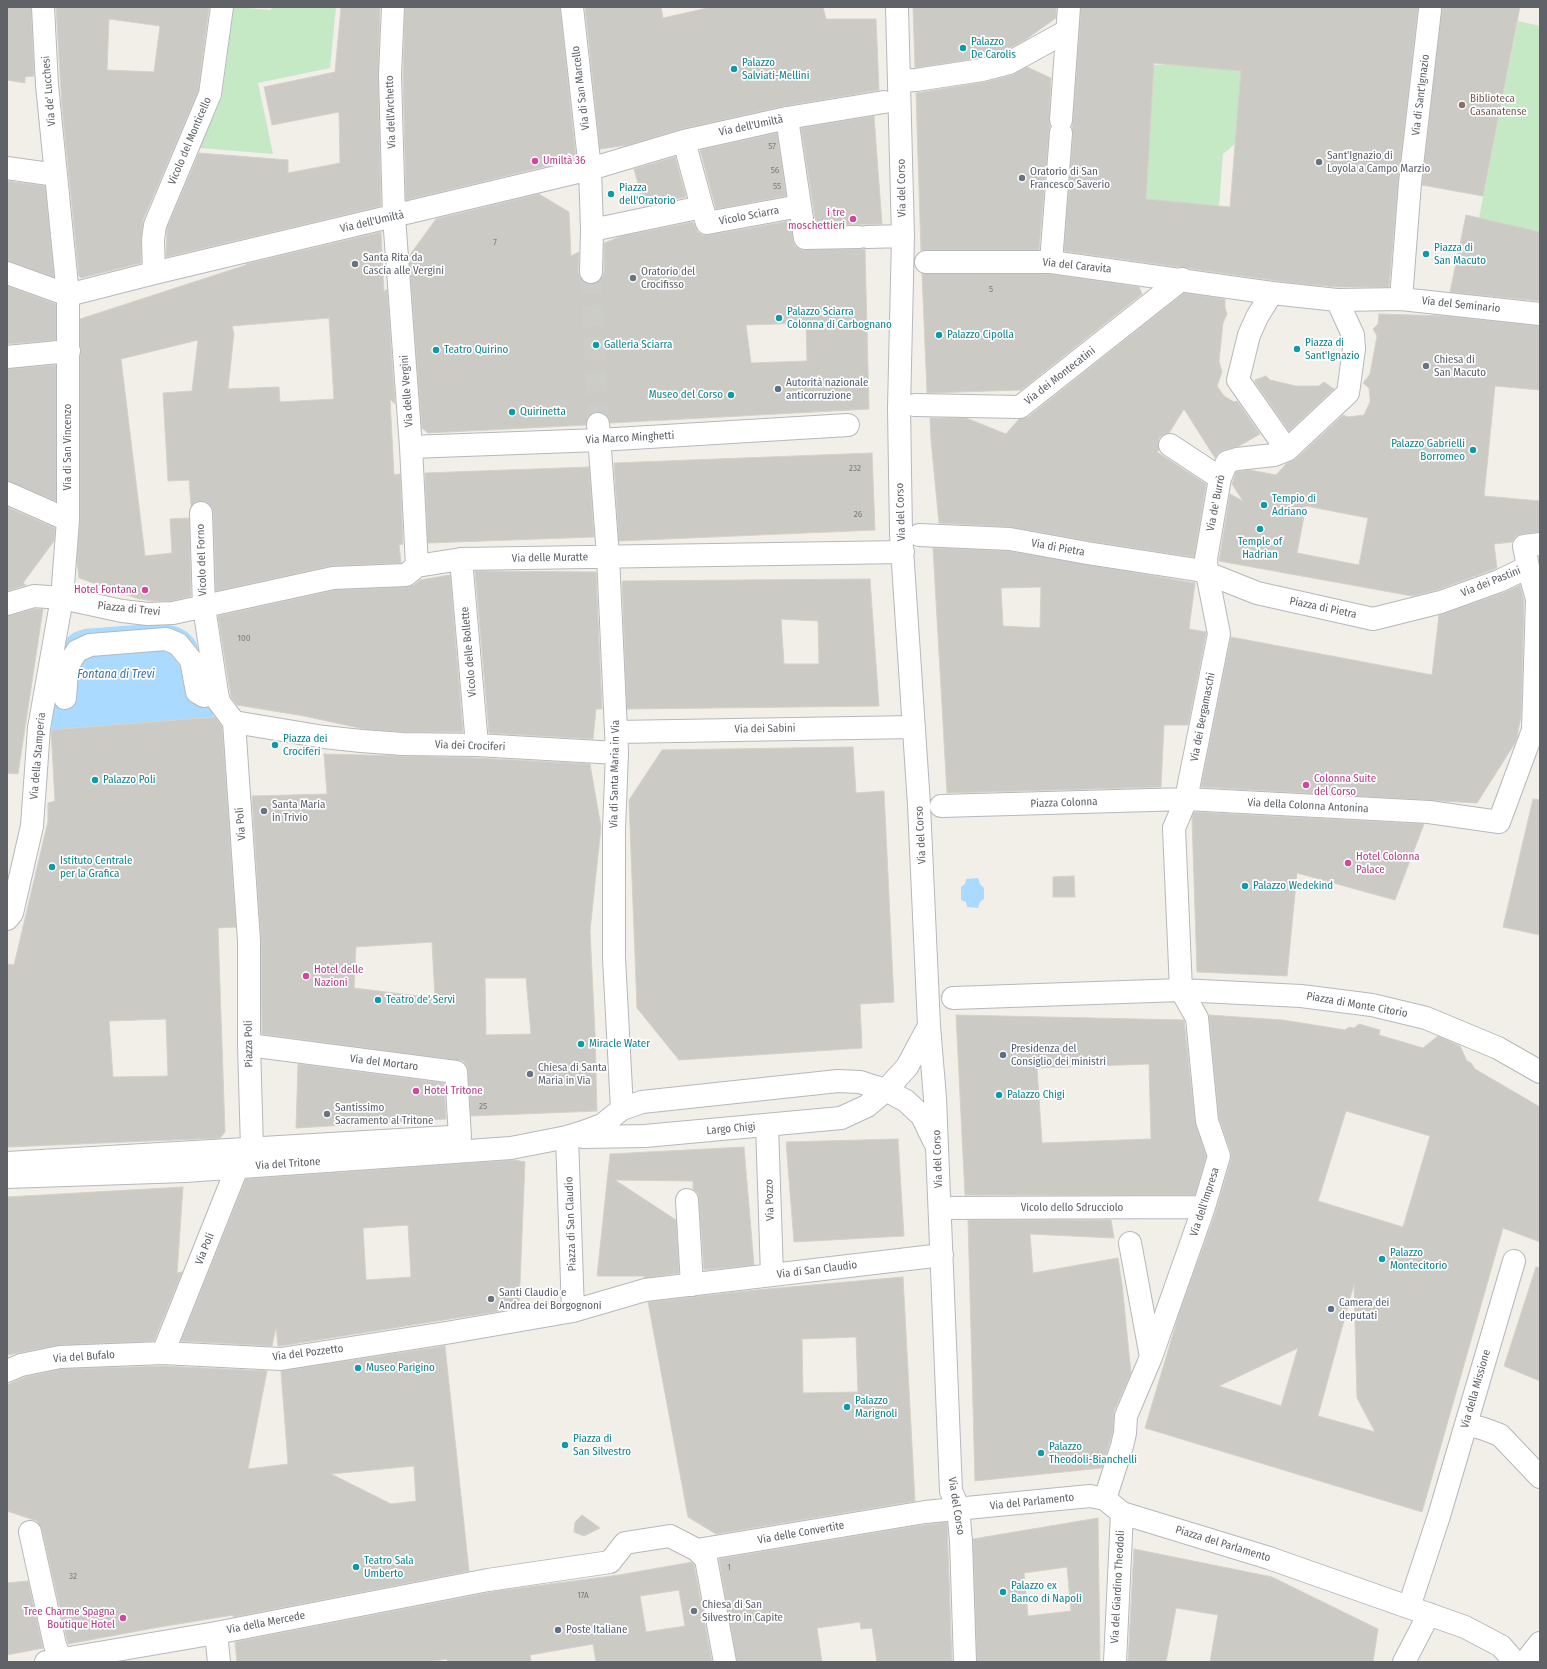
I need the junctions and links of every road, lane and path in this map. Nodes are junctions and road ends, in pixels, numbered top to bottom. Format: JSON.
{"nodes":[{"id":1,"x":43,"y":7,"type":"edge"},
{"id":2,"x":222,"y":7,"type":"edge"},
{"id":3,"x":393,"y":7,"type":"edge"},
{"id":4,"x":572,"y":7,"type":"edge"},
{"id":5,"x":897,"y":7,"type":"edge"},
{"id":6,"x":1069,"y":7,"type":"edge"},
{"id":7,"x":1430,"y":10,"type":"dead end"},
{"id":8,"x":1067,"y":31,"type":"junction"},
{"id":9,"x":908,"y":81,"type":"junction"},
{"id":10,"x":884,"y":102,"type":"dead end"},
{"id":11,"x":787,"y":118,"type":"junction"},
{"id":12,"x":684,"y":141,"type":"junction"},
{"id":13,"x":7,"y":168,"type":"edge"},
{"id":14,"x":590,"y":169,"type":"junction"},
{"id":15,"x":56,"y":175,"type":"junction"},
{"id":16,"x":800,"y":206,"type":"junction"},
{"id":17,"x":702,"y":207,"type":"junction"},
{"id":18,"x":394,"y":216,"type":"junction"},
{"id":19,"x":592,"y":230,"type":"junction"},
{"id":20,"x":903,"y":236,"type":"junction"},
{"id":21,"x":926,"y":262,"type":"dead end"},
{"id":22,"x":1051,"y":262,"type":"junction"},
{"id":23,"x":591,"y":272,"type":"tunnel mouth"},
{"id":24,"x":7,"y":273,"type":"edge"},
{"id":25,"x":154,"y":273,"type":"junction"},
{"id":26,"x":1182,"y":279,"type":"junction"},
{"id":27,"x":1272,"y":293,"type":"junction"},
{"id":28,"x":68,"y":295,"type":"junction"},
{"id":29,"x":1338,"y":300,"type":"junction"},
{"id":30,"x":1391,"y":300,"type":"junction"},
{"id":31,"x":1540,"y":314,"type":"edge"},
{"id":32,"x":69,"y":351,"type":"junction"},
{"id":33,"x":7,"y":358,"type":"edge"},
{"id":34,"x":915,"y":405,"type":"dead end"},
{"id":35,"x":848,"y":425,"type":"dead end"},
{"id":36,"x":599,"y":432,"type":"junction"},
{"id":37,"x":1170,"y":445,"type":"dead end"},
{"id":38,"x":411,"y":447,"type":"junction"},
{"id":39,"x":1287,"y":450,"type":"junction"},
{"id":40,"x":1220,"y":478,"type":"junction"},
{"id":41,"x":7,"y":493,"type":"edge"},
{"id":42,"x":200,"y":513,"type":"dead end"},
{"id":43,"x":68,"y":520,"type":"junction"},
{"id":44,"x":919,"y":535,"type":"dead end"},
{"id":45,"x":1540,"y":544,"type":"edge"},
{"id":46,"x":903,"y":552,"type":"junction"},
{"id":47,"x":608,"y":556,"type":"junction"},
{"id":48,"x":416,"y":558,"type":"junction"},
{"id":49,"x":461,"y":559,"type":"junction"},
{"id":50,"x":1203,"y":567,"type":"junction"},
{"id":51,"x":1528,"y":567,"type":"junction"},
{"id":52,"x":62,"y":598,"type":"junction"},
{"id":53,"x":1441,"y":602,"type":"joint"},
{"id":54,"x":7,"y":604,"type":"edge"},
{"id":55,"x":204,"y":606,"type":"junction"},
{"id":56,"x":197,"y":654,"type":"dead end"},
{"id":57,"x":64,"y":664,"type":"dead end"},
{"id":58,"x":65,"y":698,"type":"dead end"},
{"id":59,"x":225,"y":709,"type":"junction"},
{"id":60,"x":914,"y":727,"type":"junction"},
{"id":61,"x":1536,"y":730,"type":"edge"},
{"id":62,"x":616,"y":732,"type":"junction"},
{"id":63,"x":477,"y":745,"type":"junction"},
{"id":64,"x":617,"y":753,"type":"junction"},
{"id":65,"x":1185,"y":803,"type":"junction"},
{"id":66,"x":941,"y":806,"type":"dead end"},
{"id":67,"x":10,"y":916,"type":"edge"},
{"id":68,"x":249,"y":941,"type":"joint"},
{"id":69,"x":1181,"y":990,"type":"junction"},
{"id":70,"x":953,"y":998,"type":"dead end"},
{"id":71,"x":929,"y":1026,"type":"junction"},
{"id":72,"x":249,"y":1045,"type":"junction"},
{"id":73,"x":1540,"y":1072,"type":"edge"},
{"id":74,"x":886,"y":1090,"type":"junction"},
{"id":75,"x":622,"y":1109,"type":"junction"},
{"id":76,"x":766,"y":1125,"type":"junction"},
{"id":77,"x":460,"y":1137,"type":"junction"},
{"id":78,"x":567,"y":1137,"type":"junction"},
{"id":79,"x":252,"y":1148,"type":"junction"},
{"id":80,"x":937,"y":1149,"type":"junction"},
{"id":81,"x":7,"y":1163,"type":"edge"},
{"id":82,"x":237,"y":1168,"type":"junction"},
{"id":83,"x":7,"y":1177,"type":"edge"},
{"id":84,"x":688,"y":1200,"type":"dead end"},
{"id":85,"x":1204,"y":1207,"type":"junction"},
{"id":86,"x":940,"y":1208,"type":"junction"},
{"id":87,"x":1130,"y":1243,"type":"dead end"},
{"id":88,"x":942,"y":1256,"type":"junction"},
{"id":89,"x":1514,"y":1261,"type":"dead end"},
{"id":90,"x":772,"y":1275,"type":"junction"},
{"id":91,"x":692,"y":1285,"type":"junction"},
{"id":92,"x":573,"y":1311,"type":"junction"},
{"id":93,"x":163,"y":1353,"type":"junction"},
{"id":94,"x":1151,"y":1357,"type":"junction"},
{"id":95,"x":7,"y":1371,"type":"edge"},
{"id":96,"x":1466,"y":1424,"type":"junction"},
{"id":97,"x":1540,"y":1477,"type":"edge"},
{"id":98,"x":1105,"y":1499,"type":"junction"},
{"id":99,"x":958,"y":1508,"type":"junction"},
{"id":100,"x":1122,"y":1513,"type":"junction"},
{"id":101,"x":30,"y":1532,"type":"dead end"},
{"id":102,"x":697,"y":1550,"type":"junction"},
{"id":103,"x":1409,"y":1607,"type":"junction"},
{"id":104,"x":1429,"y":1614,"type":"junction"},
{"id":105,"x":216,"y":1633,"type":"junction"},
{"id":106,"x":1540,"y":1643,"type":"edge"},
{"id":107,"x":56,"y":1661,"type":"edge"},
{"id":108,"x":219,"y":1662,"type":"edge"},
{"id":109,"x":725,"y":1662,"type":"edge"},
{"id":110,"x":965,"y":1662,"type":"edge"},
{"id":111,"x":1115,"y":1662,"type":"edge"},
{"id":112,"x":1404,"y":1662,"type":"edge"},
{"id":113,"x":1515,"y":1662,"type":"edge"},
{"id":114,"x":1525,"y":1662,"type":"edge"}],
"edges":[{"from":1,"to":15,"type":"street","name":"Via de' Lucchesi"},
{"from":2,"to":25,"type":"street","name":"Vicolo del Monticello"},
{"from":3,"to":18,"type":"street","name":"Via dell'Archetto"},
{"from":4,"to":14,"type":"street","name":"Via di San Marcello"},
{"from":5,"to":9,"type":"street","name":"Via del Corso"},
{"from":6,"to":8,"type":"street"},
{"from":7,"to":30,"type":"street","name":"Via di Sant'Ignazio"},
{"from":8,"to":9,"type":"street"},
{"from":8,"to":22,"type":"street"},
{"from":9,"to":20,"type":"street","name":"Via del Corso"},
{"from":10,"to":11,"type":"street","name":"Via dell'Umiltà"},
{"from":11,"to":12,"type":"street","name":"Via dell'Umiltà"},
{"from":11,"to":16,"type":"street"},
{"from":12,"to":14,"type":"street","name":"Via dell'Umiltà"},
{"from":12,"to":17,"type":"street"},
{"from":13,"to":15,"type":"street"},
{"from":14,"to":18,"type":"street","name":"Via dell'Umiltà"},
{"from":14,"to":19,"type":"street"},
{"from":15,"to":28,"type":"street","name":"Via de' Lucchesi"},
{"from":16,"to":17,"type":"street","name":"Vicolo Sciarra"},
{"from":16,"to":20,"type":"street"},
{"from":17,"to":19,"type":"street"},
{"from":18,"to":25,"type":"street","name":"Via dell'Umiltà"},
{"from":18,"to":38,"type":"street","name":"Via delle Vergini"},
{"from":19,"to":23,"type":"street"},
{"from":20,"to":46,"type":"street","name":"Via del Corso"},
{"from":21,"to":22,"type":"street","name":"Via del Caravita"},
{"from":22,"to":26,"type":"street","name":"Via del Caravita"},
{"from":24,"to":28,"type":"street"},
{"from":25,"to":28,"type":"street","name":"Via dell'Umiltà"},
{"from":26,"to":27,"type":"street","name":"Via del Caravita"},
{"from":26,"to":34,"type":"street","name":"Via dei Montecatini"},
{"from":27,"to":29,"type":"street"},
{"from":27,"to":39,"type":"street"},
{"from":28,"to":32,"type":"street","name":"Via di San Vincenzo"},
{"from":29,"to":30,"type":"street","name":"Via del Seminario"},
{"from":29,"to":39,"type":"street","name":"Via de' Burrò"},
{"from":30,"to":31,"type":"street","name":"Via del Seminario"},
{"from":32,"to":33,"type":"street"},
{"from":32,"to":43,"type":"street","name":"Via di San Vincenzo"},
{"from":35,"to":36,"type":"street","name":"Via Marco Minghetti"},
{"from":36,"to":38,"type":"street","name":"Via Marco Minghetti"},
{"from":36,"to":47,"type":"street","name":"Via di Santa Maria in Via"},
{"from":37,"to":40,"type":"street"},
{"from":38,"to":48,"type":"street","name":"Via delle Vergini"},
{"from":39,"to":40,"type":"street","name":"Via de' Burrò"},
{"from":40,"to":50,"type":"street","name":"Via de' Burrò"},
{"from":41,"to":43,"type":"street"},
{"from":42,"to":55,"type":"street","name":"Vicolo del Forno"},
{"from":43,"to":52,"type":"street","name":"Via di San Vincenzo"},
{"from":44,"to":50,"type":"street","name":"Via di Pietra"},
{"from":45,"to":51,"type":"street","name":"Via dei Pastini"},
{"from":46,"to":47,"type":"street","name":"Via delle Muratte"},
{"from":46,"to":60,"type":"street","name":"Via del Corso"},
{"from":47,"to":49,"type":"street","name":"Via delle Muratte"},
{"from":47,"to":62,"type":"street","name":"Via di Santa Maria in Via"},
{"from":48,"to":49,"type":"street","name":"Via delle Muratte"},
{"from":48,"to":55,"type":"street","name":"Via delle Muratte"},
{"from":49,"to":63,"type":"street","name":"Vicolo delle Bollette"},
{"from":50,"to":53,"type":"street","name":"Piazza di Pietra"},
{"from":50,"to":65,"type":"street","name":"Via dei Bergamaschi"},
{"from":51,"to":53,"type":"street","name":"Via dei Pastini"},
{"from":51,"to":61,"type":"street"},
{"from":52,"to":54,"type":"street","name":"Piazza di Trevi"},
{"from":52,"to":55,"type":"street","name":"Piazza di Trevi"},
{"from":52,"to":67,"type":"street","name":"Via della Stamperia"},
{"from":55,"to":59,"type":"street"},
{"from":56,"to":57,"type":"street","name":"Piazza di Trevi"},
{"from":58,"to":59,"type":"street"},
{"from":59,"to":63,"type":"street","name":"Via dei Crociferi"},
{"from":59,"to":68,"type":"street","name":"Via Poli"},
{"from":60,"to":62,"type":"street","name":"Via dei Sabini"},
{"from":60,"to":71,"type":"street","name":"Via del Corso"},
{"from":61,"to":65,"type":"street","name":"Via della Colonna Antonina"},
{"from":62,"to":64,"type":"street","name":"Via di Santa Maria in Via"},
{"from":63,"to":64,"type":"street","name":"Via dei Crociferi"},
{"from":64,"to":75,"type":"street","name":"Via di Santa Maria in Via"},
{"from":65,"to":66,"type":"street","name":"Piazza Colonna"},
{"from":65,"to":69,"type":"street"},
{"from":68,"to":72,"type":"street","name":"Piazza Poli"},
{"from":69,"to":70,"type":"street"},
{"from":69,"to":73,"type":"street","name":"Piazza di Monte Citorio"},
{"from":69,"to":85,"type":"street","name":"Via dell'Impresa"},
{"from":71,"to":74,"type":"street","name":"Largo Chigi"},
{"from":71,"to":80,"type":"street","name":"Via del Corso"},
{"from":72,"to":77,"type":"street","name":"Via del Mortaro"},
{"from":72,"to":79,"type":"street","name":"Piazza Poli"},
{"from":74,"to":75,"type":"street"},
{"from":74,"to":76,"type":"street","name":"Largo Chigi"},
{"from":74,"to":80,"type":"street"},
{"from":75,"to":78,"type":"street","name":"Via del Tritone"},
{"from":76,"to":78,"type":"street","name":"Largo Chigi"},
{"from":76,"to":90,"type":"street","name":"Via Pozzo"},
{"from":77,"to":78,"type":"street","name":"Via del Tritone"},
{"from":77,"to":79,"type":"street","name":"Via del Tritone"},
{"from":78,"to":82,"type":"street","name":"Via del Tritone"},
{"from":78,"to":92,"type":"street","name":"Piazza di San Claudio"},
{"from":79,"to":81,"type":"street","name":"Via del Tritone"},
{"from":79,"to":82,"type":"street","name":"Via Poli"},
{"from":80,"to":86,"type":"street","name":"Via del Corso"},
{"from":82,"to":83,"type":"street","name":"Via del Tritone"},
{"from":82,"to":93,"type":"street","name":"Via Poli"},
{"from":84,"to":91,"type":"street"},
{"from":85,"to":86,"type":"street","name":"Vicolo dello Sdrucciolo"},
{"from":85,"to":94,"type":"street","name":"Via dell'Impresa"},
{"from":86,"to":88,"type":"street","name":"Via del Corso"},
{"from":87,"to":94,"type":"street"},
{"from":88,"to":90,"type":"street","name":"Via di San Claudio"},
{"from":88,"to":99,"type":"street","name":"Via del Corso"},
{"from":89,"to":96,"type":"street","name":"Via della Missione"},
{"from":90,"to":91,"type":"street","name":"Via di San Claudio"},
{"from":91,"to":92,"type":"street","name":"Via di San Claudio"},
{"from":92,"to":93,"type":"street","name":"Via del Pozzetto"},
{"from":93,"to":95,"type":"street","name":"Via del Bufalo"},
{"from":94,"to":98,"type":"street","name":"Via dell'Impresa"},
{"from":96,"to":97,"type":"street"},
{"from":96,"to":103,"type":"street","name":"Via della Missione"},
{"from":98,"to":99,"type":"street","name":"Via del Parlamento"},
{"from":98,"to":100,"type":"street","name":"Piazza del Parlamento"},
{"from":99,"to":102,"type":"street","name":"Via delle Convertite"},
{"from":99,"to":110,"type":"street","name":"Via del Corso"},
{"from":100,"to":103,"type":"street","name":"Piazza del Parlamento"},
{"from":100,"to":111,"type":"street","name":"Via del Giardino Theodoli"},
{"from":101,"to":107,"type":"street","name":"Via della Mercede"},
{"from":102,"to":105,"type":"street","name":"Via della Mercede"},
{"from":102,"to":109,"type":"street"},
{"from":103,"to":104,"type":"street","name":"Piazza del Parlamento"},
{"from":104,"to":112,"type":"street"},
{"from":104,"to":113,"type":"street","name":"Piazza del Parlamento"},
{"from":105,"to":107,"type":"street","name":"Via della Mercede"},
{"from":105,"to":108,"type":"street"},
{"from":106,"to":114,"type":"street"}]}
